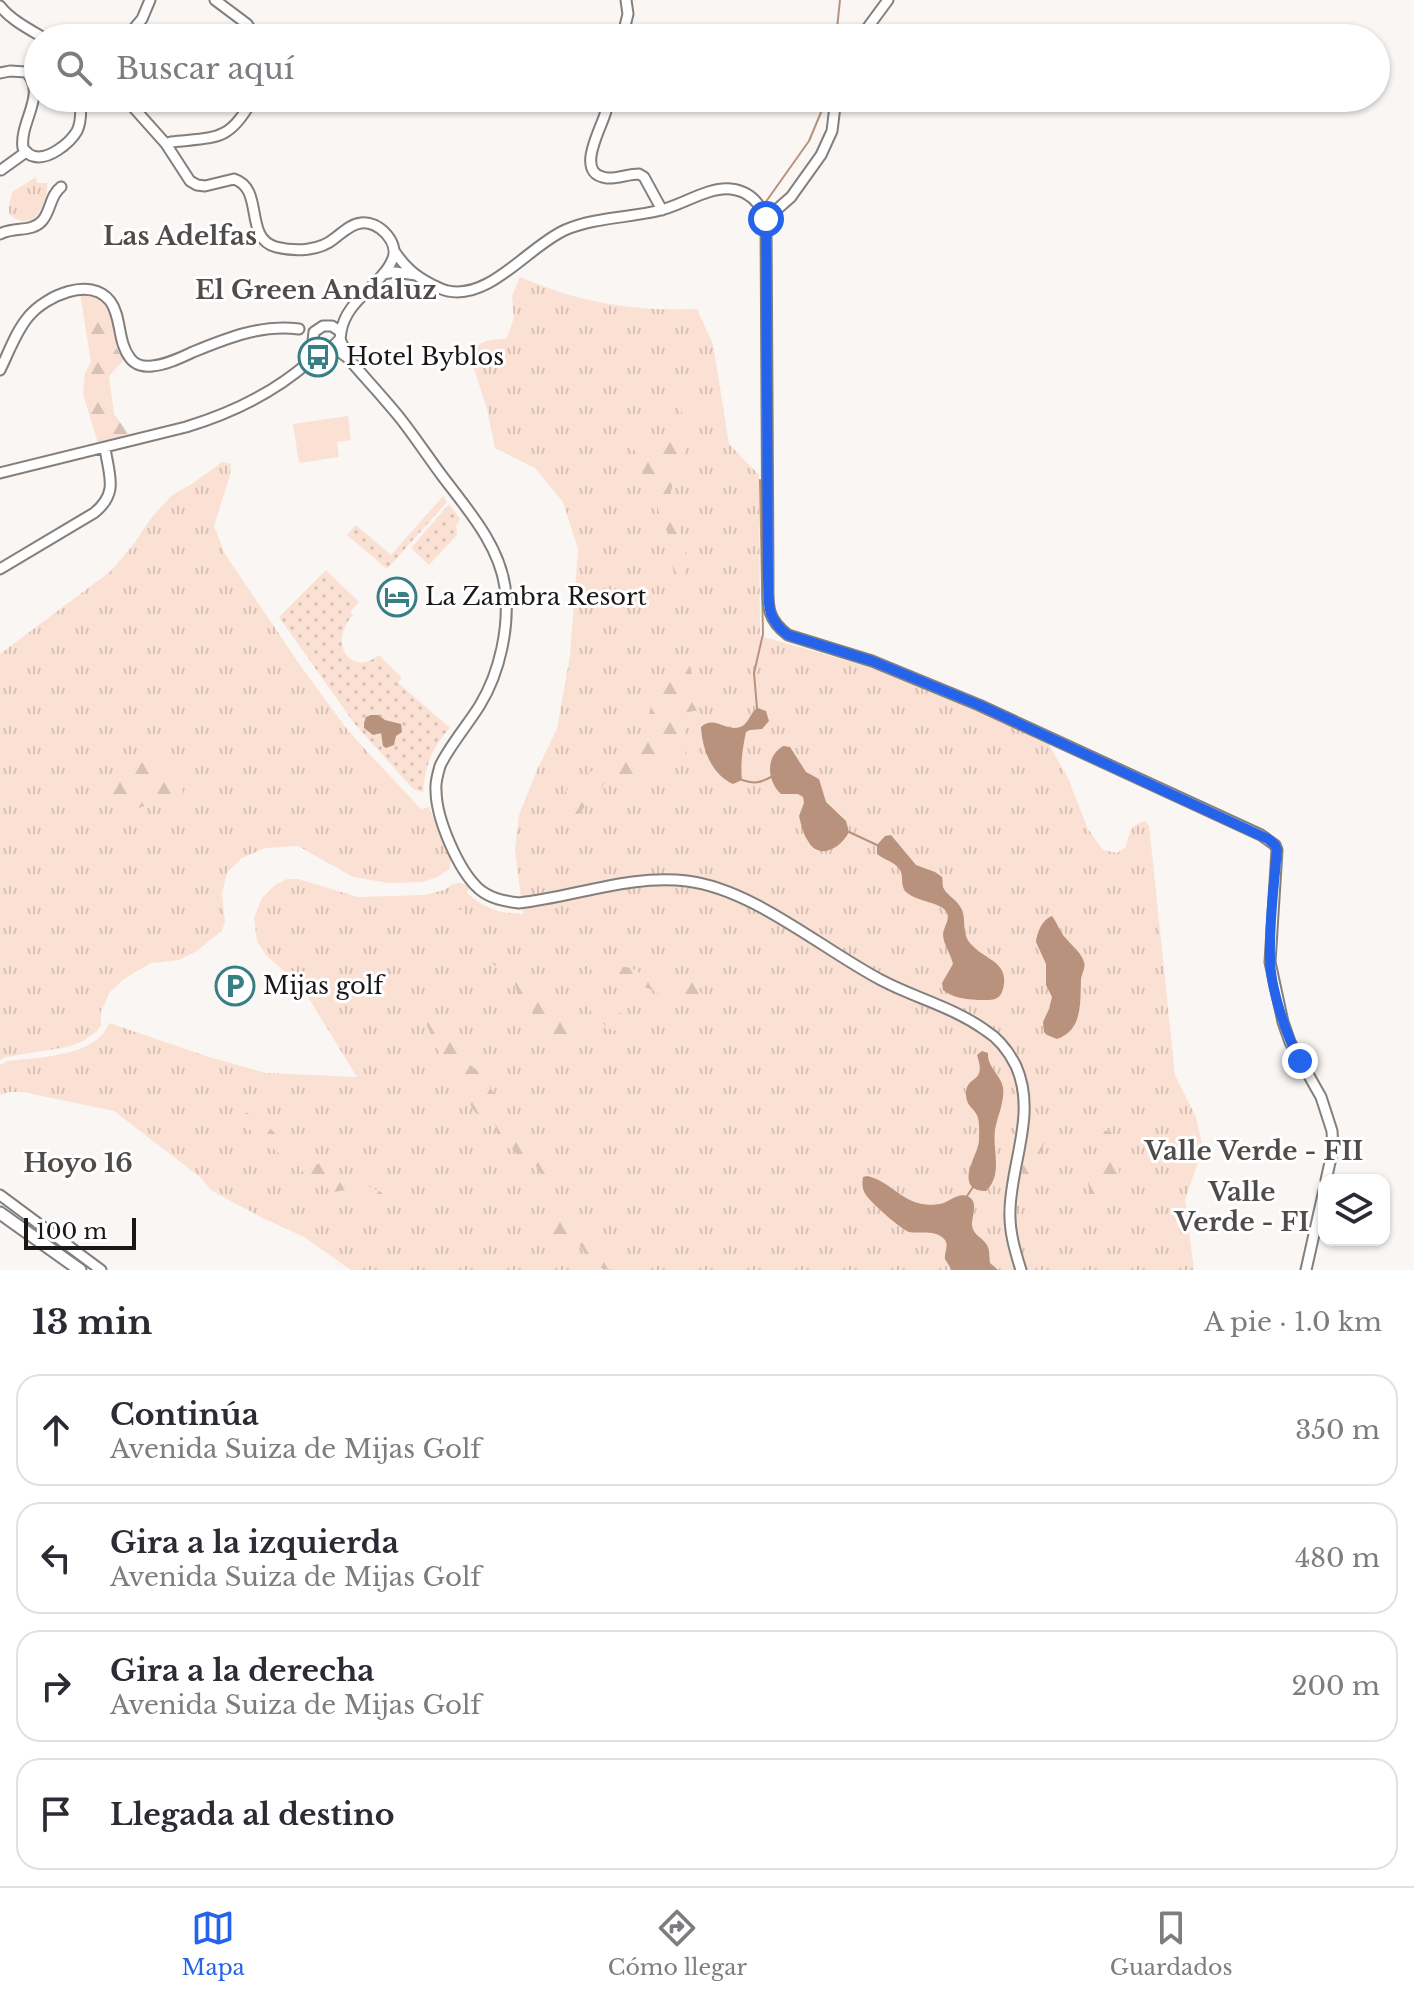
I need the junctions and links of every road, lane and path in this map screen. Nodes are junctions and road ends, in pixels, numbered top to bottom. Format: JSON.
{"nodes":[{"id":1,"x":150,"y":0,"type":"edge"},
{"id":2,"x":215,"y":0,"type":"edge"},
{"id":3,"x":626,"y":0,"type":"edge"},
{"id":4,"x":888,"y":0,"type":"edge"},
{"id":5,"x":0,"y":6,"type":"edge"},
{"id":6,"x":138,"y":24,"type":"edge"},
{"id":7,"x":247,"y":24,"type":"edge"},
{"id":8,"x":626,"y":24,"type":"edge"},
{"id":9,"x":870,"y":24,"type":"edge"},
{"id":10,"x":24,"y":25,"type":"edge"},
{"id":11,"x":24,"y":72,"type":"edge"},
{"id":12,"x":0,"y":73,"type":"edge"},
{"id":13,"x":30,"y":112,"type":"edge"},
{"id":14,"x":80,"y":112,"type":"edge"},
{"id":15,"x":137,"y":112,"type":"edge"},
{"id":16,"x":245,"y":112,"type":"edge"},
{"id":17,"x":606,"y":112,"type":"edge"},
{"id":18,"x":834,"y":112,"type":"edge"},
{"id":19,"x":166,"y":144,"type":"junction"},
{"id":20,"x":26,"y":152,"type":"junction"},
{"id":21,"x":1,"y":170,"type":"edge"},
{"id":22,"x":61,"y":187,"type":"dead end"},
{"id":23,"x":662,"y":210,"type":"junction"},
{"id":24,"x":764,"y":214,"type":"junction"},
{"id":25,"x":0,"y":234,"type":"edge"},
{"id":26,"x":395,"y":252,"type":"junction"},
{"id":27,"x":383,"y":274,"type":"junction"},
{"id":28,"x":416,"y":275,"type":"junction"},
{"id":29,"x":320,"y":327,"type":"junction"},
{"id":30,"x":299,"y":329,"type":"junction"},
{"id":31,"x":340,"y":336,"type":"junction"},
{"id":32,"x":314,"y":341,"type":"junction"},
{"id":33,"x":328,"y":348,"type":"junction"},
{"id":34,"x":348,"y":358,"type":"junction"},
{"id":35,"x":310,"y":361,"type":"junction"},
{"id":36,"x":0,"y":370,"type":"edge"},
{"id":37,"x":105,"y":448,"type":"junction"},
{"id":38,"x":0,"y":473,"type":"edge"},
{"id":39,"x":0,"y":569,"type":"edge"},
{"id":40,"x":1327,"y":1174,"type":"edge"},
{"id":41,"x":0,"y":1195,"type":"edge"},
{"id":42,"x":0,"y":1213,"type":"edge"},
{"id":43,"x":1318,"y":1217,"type":"edge"},
{"id":44,"x":97,"y":1269,"type":"edge"},
{"id":45,"x":80,"y":1270,"type":"edge"},
{"id":46,"x":1021,"y":1270,"type":"edge"},
{"id":47,"x":1306,"y":1270,"type":"edge"}],
"edges":[{"from":1,"to":6,"type":"street"},
{"from":2,"to":7,"type":"street"},
{"from":3,"to":8,"type":"street"},
{"from":4,"to":9,"type":"street"},
{"from":5,"to":10,"type":"street"},
{"from":11,"to":12,"type":"street"},
{"from":13,"to":20,"type":"street"},
{"from":14,"to":20,"type":"street"},
{"from":15,"to":19,"type":"street"},
{"from":16,"to":19,"type":"street"},
{"from":17,"to":23,"type":"street"},
{"from":18,"to":24,"type":"street"},
{"from":19,"to":26,"type":"street"},
{"from":20,"to":21,"type":"street"},
{"from":22,"to":25,"type":"street"},
{"from":23,"to":24,"type":"street"},
{"from":23,"to":28,"type":"street"},
{"from":24,"to":40,"type":"street"},
{"from":26,"to":27,"type":"street"},
{"from":26,"to":28,"type":"street"},
{"from":27,"to":28,"type":"street"},
{"from":27,"to":31,"type":"street"},
{"from":29,"to":30,"type":"street"},
{"from":29,"to":31,"type":"street"},
{"from":29,"to":32,"type":"street"},
{"from":30,"to":32,"type":"street"},
{"from":30,"to":36,"type":"street"},
{"from":31,"to":33,"type":"street"},
{"from":31,"to":34,"type":"street"},
{"from":32,"to":33,"type":"street"},
{"from":32,"to":35,"type":"street"},
{"from":33,"to":34,"type":"street"},
{"from":33,"to":35,"type":"street"},
{"from":34,"to":46,"type":"street"},
{"from":35,"to":37,"type":"street"},
{"from":37,"to":38,"type":"street"},
{"from":37,"to":39,"type":"street"},
{"from":41,"to":44,"type":"street"},
{"from":42,"to":45,"type":"street"},
{"from":43,"to":47,"type":"street"}]}
